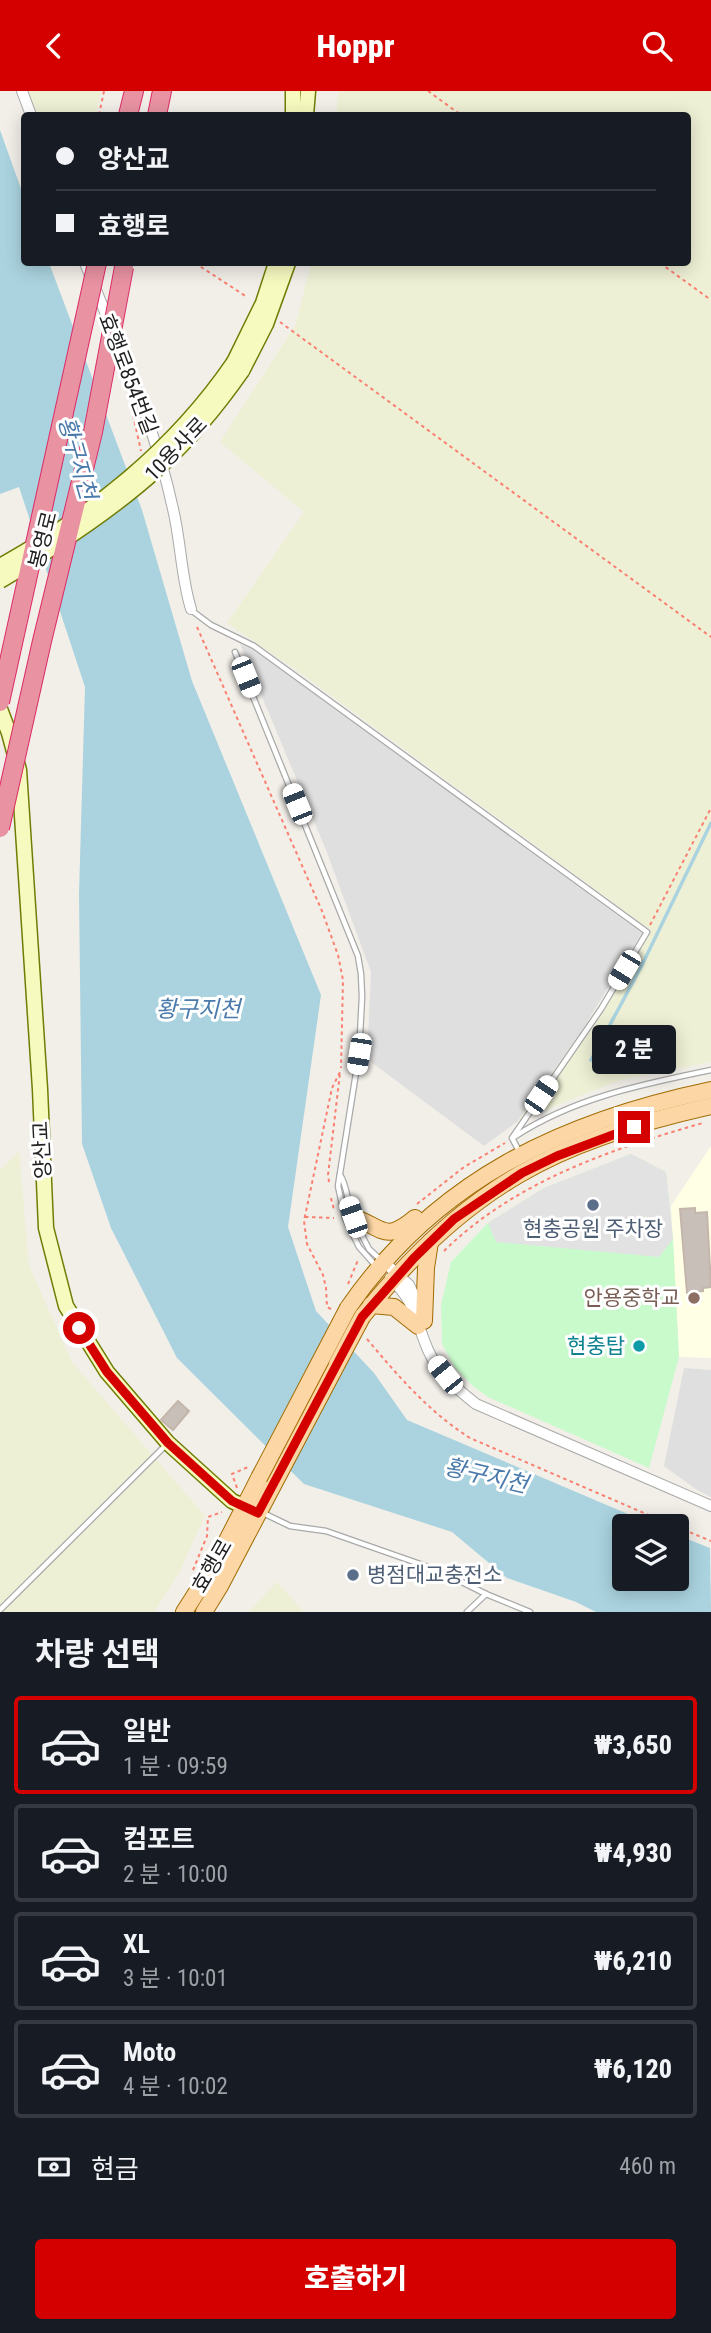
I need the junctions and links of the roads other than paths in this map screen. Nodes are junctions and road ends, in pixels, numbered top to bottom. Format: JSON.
{"nodes":[{"id":1,"x":22,"y":91,"type":"edge"},
{"id":2,"x":134,"y":91,"type":"edge"},
{"id":3,"x":162,"y":91,"type":"edge"},
{"id":4,"x":293,"y":91,"type":"edge"},
{"id":5,"x":308,"y":91,"type":"edge"},
{"id":6,"x":30,"y":112,"type":"edge"},
{"id":7,"x":129,"y":112,"type":"edge"},
{"id":8,"x":158,"y":112,"type":"edge"},
{"id":9,"x":293,"y":112,"type":"edge"},
{"id":10,"x":306,"y":112,"type":"edge"},
{"id":11,"x":86,"y":266,"type":"edge"},
{"id":12,"x":96,"y":266,"type":"edge"},
{"id":13,"x":125,"y":266,"type":"edge"},
{"id":14,"x":275,"y":266,"type":"edge"},
{"id":15,"x":287,"y":266,"type":"edge"},
{"id":16,"x":238,"y":366,"type":"junction"},
{"id":17,"x":0,"y":566,"type":"edge"},
{"id":18,"x":0,"y":581,"type":"edge"},
{"id":19,"x":191,"y":610,"type":"joint"},
{"id":20,"x":235,"y":652,"type":"dead end"},
{"id":21,"x":0,"y":702,"type":"edge"},
{"id":22,"x":0,"y":709,"type":"edge"},
{"id":23,"x":0,"y":828,"type":"edge"},
{"id":24,"x":711,"y":1070,"type":"edge"},
{"id":25,"x":710,"y":1098,"type":"edge"},
{"id":26,"x":512,"y":1138,"type":"junction"},
{"id":27,"x":521,"y":1155,"type":"junction"},
{"id":28,"x":341,"y":1175,"type":"junction"},
{"id":29,"x":461,"y":1192,"type":"junction"},
{"id":30,"x":433,"y":1212,"type":"junction"},
{"id":31,"x":353,"y":1217,"type":"junction"},
{"id":32,"x":434,"y":1238,"type":"junction"},
{"id":33,"x":380,"y":1264,"type":"junction"},
{"id":34,"x":396,"y":1277,"type":"junction"},
{"id":35,"x":361,"y":1310,"type":"junction"},
{"id":36,"x":422,"y":1328,"type":"junction"},
{"id":37,"x":168,"y":1443,"type":"junction"},
{"id":38,"x":711,"y":1506,"type":"edge"},
{"id":39,"x":251,"y":1510,"type":"junction"},
{"id":40,"x":216,"y":1562,"type":"junction"},
{"id":41,"x":486,"y":1594,"type":"junction"},
{"id":42,"x":209,"y":1605,"type":"edge"},
{"id":43,"x":0,"y":1610,"type":"edge"},
{"id":44,"x":184,"y":1612,"type":"edge"},
{"id":45,"x":467,"y":1612,"type":"edge"},
{"id":46,"x":530,"y":1612,"type":"edge"}],
"edges":[{"from":1,"to":6,"type":"street"},
{"from":2,"to":7,"type":"highway"},
{"from":3,"to":8,"type":"highway"},
{"from":4,"to":9,"type":"street"},
{"from":5,"to":10,"type":"street"},
{"from":11,"to":19,"type":"street","name":"효행로854번길"},
{"from":12,"to":21,"type":"highway","name":"봉영로","bridge":true},
{"from":13,"to":23,"type":"highway","name":"봉영로","bridge":true},
{"from":14,"to":16,"type":"street","name":"10용사로"},
{"from":15,"to":16,"type":"street","name":"10용사로"},
{"from":16,"to":17,"type":"street","name":"10용사로","bridge":true},
{"from":16,"to":18,"type":"street","name":"10용사로","bridge":true},
{"from":19,"to":26,"type":"lane"},
{"from":20,"to":28,"type":"lane"},
{"from":22,"to":37,"type":"street","name":"양산교"},
{"from":24,"to":26,"type":"lane"},
{"from":25,"to":27,"type":"main road","name":"효행로"},
{"from":25,"to":32,"type":"main road","name":"효행로"},
{"from":26,"to":27,"type":"lane"},
{"from":27,"to":29,"type":"main road","name":"효행로"},
{"from":28,"to":31,"type":"lane"},
{"from":28,"to":33,"type":"lane"},
{"from":29,"to":30,"type":"main road","name":"효행로"},
{"from":29,"to":32,"type":"main road"},
{"from":30,"to":31,"type":"main road"},
{"from":30,"to":33,"type":"main road","name":"효행로"},
{"from":31,"to":33,"type":"lane"},
{"from":32,"to":34,"type":"main road","name":"효행로"},
{"from":32,"to":36,"type":"main road"},
{"from":33,"to":34,"type":"street"},
{"from":33,"to":35,"type":"main road","name":"효행로"},
{"from":34,"to":35,"type":"main road","name":"효행로"},
{"from":34,"to":36,"type":"street"},
{"from":35,"to":36,"type":"main road"},
{"from":35,"to":39,"type":"main road","name":"효행로","bridge":true},
{"from":36,"to":38,"type":"street"},
{"from":37,"to":39,"type":"street","name":"양산교"},
{"from":37,"to":43,"type":"lane"},
{"from":39,"to":40,"type":"main road","name":"효행로"},
{"from":39,"to":41,"type":"lane"},
{"from":39,"to":42,"type":"main road","name":"효행로"},
{"from":40,"to":42,"type":"main road"},
{"from":40,"to":44,"type":"main road","name":"효행로"},
{"from":41,"to":45,"type":"lane"},
{"from":41,"to":46,"type":"lane"}]}
